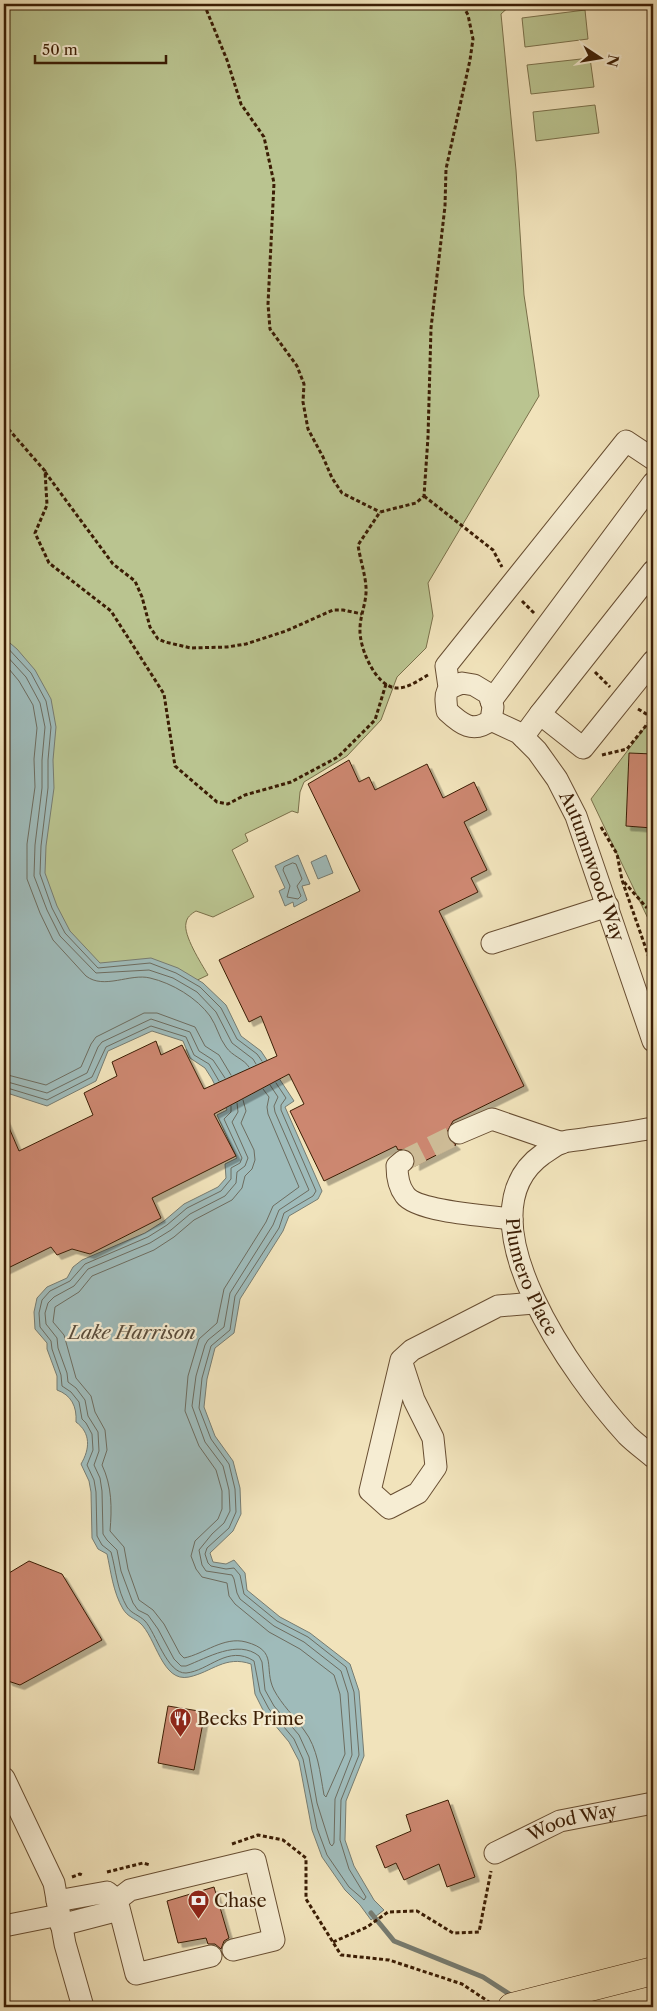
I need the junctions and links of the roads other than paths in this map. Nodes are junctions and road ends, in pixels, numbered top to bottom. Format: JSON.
{"nodes":[{"id":1,"x":653,"y":460,"type":"edge"},
{"id":2,"x":653,"y":483,"type":"edge"},
{"id":3,"x":653,"y":571,"type":"edge"},
{"id":4,"x":653,"y":661,"type":"edge"},
{"id":5,"x":449,"y":688,"type":"junction"},
{"id":6,"x":491,"y":710,"type":"junction"},
{"id":7,"x":540,"y":714,"type":"junction"},
{"id":8,"x":523,"y":737,"type":"junction"},
{"id":9,"x":608,"y":906,"type":"junction"},
{"id":10,"x":492,"y":943,"type":"dead end"},
{"id":11,"x":653,"y":1041,"type":"edge"},
{"id":12,"x":653,"y":1128,"type":"edge"},
{"id":13,"x":460,"y":1133,"type":"tunnel mouth"},
{"id":14,"x":562,"y":1142,"type":"junction"},
{"id":15,"x":403,"y":1161,"type":"dead end"},
{"id":16,"x":512,"y":1219,"type":"junction"},
{"id":17,"x":534,"y":1303,"type":"junction"},
{"id":18,"x":401,"y":1360,"type":"junction"},
{"id":19,"x":653,"y":1457,"type":"edge"},
{"id":20,"x":4,"y":1778,"type":"edge"},
{"id":21,"x":653,"y":1803,"type":"edge"},
{"id":22,"x":495,"y":1853,"type":"road end"},
{"id":23,"x":117,"y":1900,"type":"junction"},
{"id":24,"x":61,"y":1921,"type":"junction"},
{"id":25,"x":4,"y":1926,"type":"edge"},
{"id":26,"x":233,"y":1950,"type":"dead end"},
{"id":27,"x":211,"y":1956,"type":"dead end"},
{"id":28,"x":653,"y":1971,"type":"edge"},
{"id":29,"x":67,"y":2007,"type":"edge"},
{"id":30,"x":83,"y":2007,"type":"edge"},
{"id":31,"x":512,"y":2007,"type":"edge"}],
"edges":[{"from":1,"to":5,"type":"street"},
{"from":2,"to":6,"type":"street"},
{"from":3,"to":7,"type":"street"},
{"from":4,"to":7,"type":"street"},
{"from":5,"to":6,"type":"street","name":"Autumnwood Way"},
{"from":5,"to":6,"type":"street"},
{"from":6,"to":8,"type":"street","name":"Autumnwood Way"},
{"from":7,"to":8,"type":"street"},
{"from":8,"to":9,"type":"street","name":"Autumnwood Way"},
{"from":9,"to":10,"type":"street"},
{"from":9,"to":11,"type":"street","name":"Autumnwood Way"},
{"from":12,"to":14,"type":"street","name":"Plumero Place"},
{"from":13,"to":14,"type":"street"},
{"from":14,"to":16,"type":"street","name":"Plumero Place"},
{"from":15,"to":16,"type":"street"},
{"from":16,"to":17,"type":"street","name":"Plumero Place"},
{"from":17,"to":18,"type":"street"},
{"from":17,"to":19,"type":"street","name":"Plumero Place"},
{"from":18,"to":18,"type":"street"},
{"from":20,"to":24,"type":"street"},
{"from":21,"to":22,"type":"street","name":"Wood Way"},
{"from":23,"to":24,"type":"street"},
{"from":23,"to":26,"type":"street"},
{"from":23,"to":27,"type":"street"},
{"from":24,"to":25,"type":"street"},
{"from":24,"to":29,"type":"street"},
{"from":24,"to":30,"type":"street"},
{"from":28,"to":31,"type":"main road"}]}
